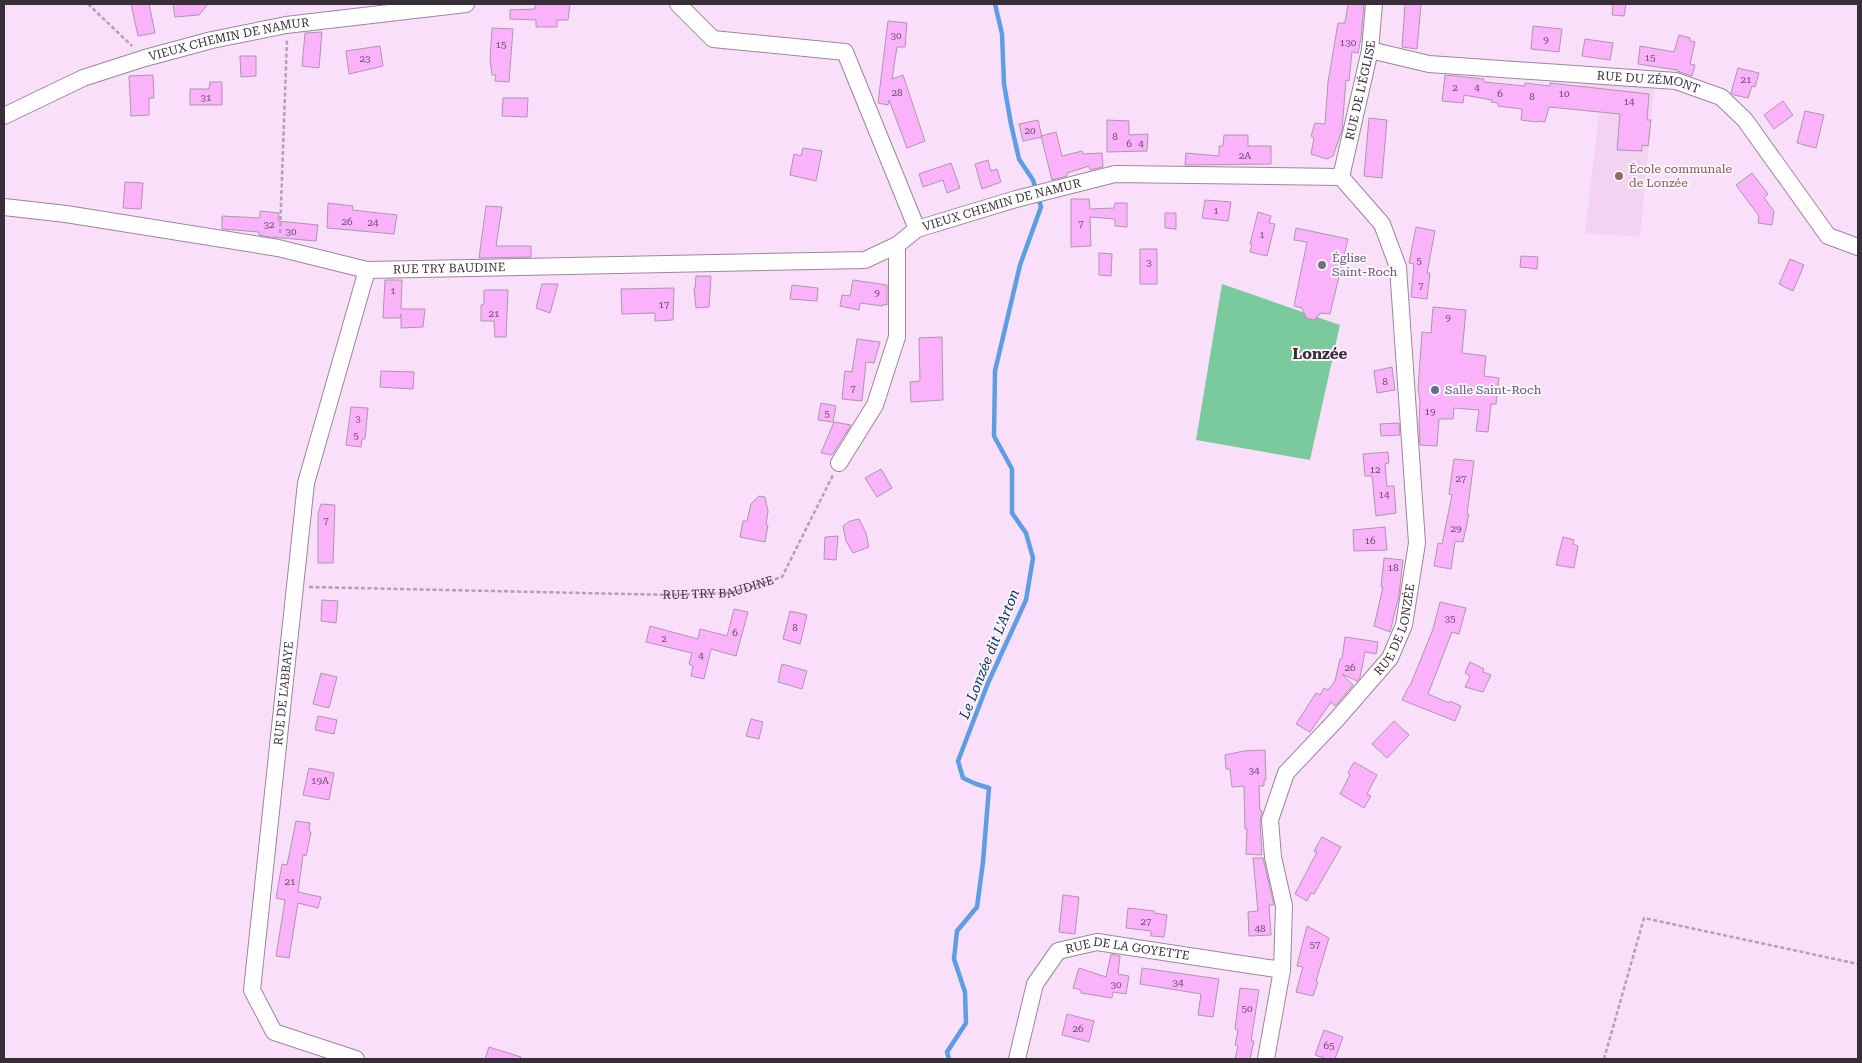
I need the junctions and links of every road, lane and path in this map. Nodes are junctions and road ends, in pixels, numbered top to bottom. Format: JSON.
{"nodes":[{"id":1,"x":88,"y":4,"type":"edge"},
{"id":2,"x":466,"y":4,"type":"edge"},
{"id":3,"x":678,"y":4,"type":"edge"},
{"id":4,"x":1374,"y":4,"type":"edge"},
{"id":5,"x":286,"y":25,"type":"junction"},
{"id":6,"x":1370,"y":50,"type":"junction"},
{"id":7,"x":145,"y":58,"type":"junction"},
{"id":8,"x":4,"y":116,"type":"edge"},
{"id":9,"x":1341,"y":177,"type":"junction"},
{"id":10,"x":4,"y":207,"type":"edge"},
{"id":11,"x":917,"y":229,"type":"junction"},
{"id":12,"x":897,"y":245,"type":"junction"},
{"id":13,"x":1858,"y":247,"type":"edge"},
{"id":14,"x":278,"y":248,"type":"junction"},
{"id":15,"x":367,"y":270,"type":"junction"},
{"id":16,"x":839,"y":462,"type":"joint"},
{"id":17,"x":295,"y":586,"type":"junction"},
{"id":18,"x":1858,"y":964,"type":"edge"},
{"id":19,"x":1282,"y":970,"type":"junction"},
{"id":20,"x":356,"y":1059,"type":"edge"},
{"id":21,"x":1017,"y":1059,"type":"edge"},
{"id":22,"x":1266,"y":1059,"type":"edge"},
{"id":23,"x":1604,"y":1059,"type":"edge"}],
"edges":[{"from":1,"to":7,"type":"path"},
{"from":2,"to":5,"type":"street","name":"VIEUX CHEMIN DE NAMUR"},
{"from":3,"to":11,"type":"street","name":"VIEUX CHEMIN DE NAMUR"},
{"from":4,"to":6,"type":"street","name":"RUE DE L'ÉGLISE"},
{"from":5,"to":7,"type":"street","name":"VIEUX CHEMIN DE NAMUR"},
{"from":5,"to":14,"type":"path"},
{"from":6,"to":9,"type":"street","name":"RUE DE L'ÉGLISE"},
{"from":6,"to":13,"type":"street","name":"RUE DU ZÉMONT"},
{"from":7,"to":8,"type":"street","name":"VIEUX CHEMIN DE NAMUR"},
{"from":9,"to":11,"type":"street","name":"VIEUX CHEMIN DE NAMUR"},
{"from":9,"to":19,"type":"street","name":"RUE DE LONZÉE"},
{"from":10,"to":14,"type":"street","name":"RUE TRY BAUDINE"},
{"from":11,"to":12,"type":"street","name":"RUE TRY BAUDINE"},
{"from":12,"to":15,"type":"street","name":"RUE TRY BAUDINE"},
{"from":12,"to":16,"type":"street"},
{"from":14,"to":15,"type":"street","name":"RUE TRY BAUDINE"},
{"from":15,"to":17,"type":"street","name":"RUE DE L'ABBAYE"},
{"from":16,"to":17,"type":"path","name":"RUE TRY BAUDINE"},
{"from":17,"to":20,"type":"street","name":"RUE DE L'ABBAYE"},
{"from":18,"to":23,"type":"path"},
{"from":19,"to":21,"type":"street","name":"RUE DE LA GOYETTE"},
{"from":19,"to":22,"type":"street","name":"RUE DE LONZÉE"}]}
